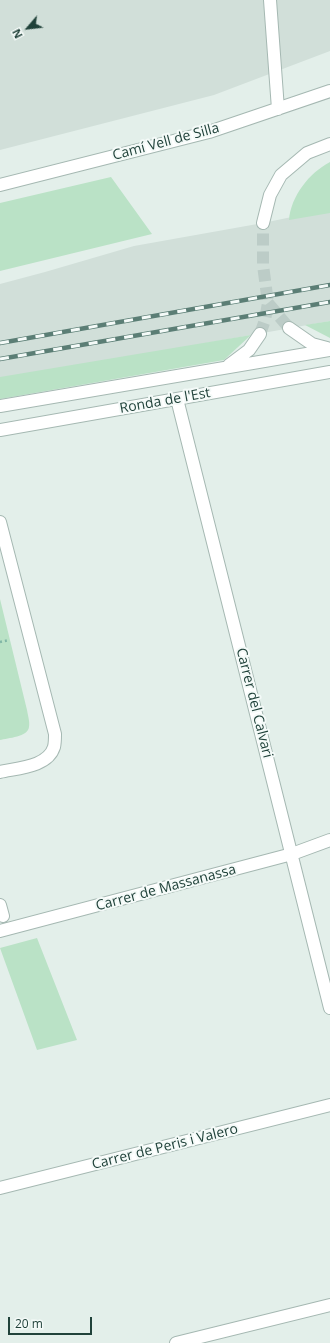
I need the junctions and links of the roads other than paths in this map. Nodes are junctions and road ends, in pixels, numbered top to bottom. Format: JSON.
{"nodes":[{"id":1,"x":270,"y":0,"type":"edge"},
{"id":2,"x":330,"y":91,"type":"edge"},
{"id":3,"x":278,"y":109,"type":"junction"},
{"id":4,"x":330,"y":144,"type":"edge"},
{"id":5,"x":0,"y":185,"type":"edge"},
{"id":6,"x":263,"y":223,"type":"tunnel mouth"},
{"id":7,"x":289,"y":328,"type":"tunnel mouth"},
{"id":8,"x":260,"y":334,"type":"tunnel mouth"},
{"id":9,"x":330,"y":350,"type":"edge"},
{"id":10,"x":225,"y":367,"type":"junction"},
{"id":11,"x":330,"y":372,"type":"edge"},
{"id":12,"x":177,"y":399,"type":"junction"},
{"id":13,"x":0,"y":406,"type":"edge"},
{"id":14,"x":0,"y":430,"type":"edge"},
{"id":15,"x":0,"y":522,"type":"edge"},
{"id":16,"x":0,"y":772,"type":"edge"},
{"id":17,"x":330,"y":840,"type":"edge"},
{"id":18,"x":292,"y":854,"type":"junction"},
{"id":19,"x":0,"y":931,"type":"edge"},
{"id":20,"x":330,"y":1008,"type":"edge"},
{"id":21,"x":330,"y":1105,"type":"edge"},
{"id":22,"x":0,"y":1188,"type":"edge"},
{"id":23,"x":330,"y":1305,"type":"edge"},
{"id":24,"x":176,"y":1343,"type":"edge"}],
"edges":[{"from":1,"to":3,"type":"street"},
{"from":2,"to":3,"type":"street","name":"Camí Vell de Silla"},
{"from":3,"to":5,"type":"street","name":"Camí Vell de Silla"},
{"from":4,"to":6,"type":"street"},
{"from":7,"to":9,"type":"street"},
{"from":8,"to":10,"type":"street"},
{"from":9,"to":10,"type":"street","name":"Ronda de l'Est"},
{"from":10,"to":13,"type":"street","name":"Ronda de l'Est"},
{"from":11,"to":12,"type":"street","name":"Ronda de l'Est"},
{"from":12,"to":14,"type":"street","name":"Ronda de l'Est"},
{"from":12,"to":18,"type":"street","name":"Carrer del Calvari"},
{"from":15,"to":16,"type":"street"},
{"from":17,"to":18,"type":"street","name":"Carrer de Massanassa"},
{"from":18,"to":19,"type":"street","name":"Carrer de Massanassa"},
{"from":18,"to":20,"type":"street","name":"Carrer del Calvari"},
{"from":21,"to":22,"type":"street","name":"Carrer de Peris i Valero"},
{"from":23,"to":24,"type":"street"}]}
